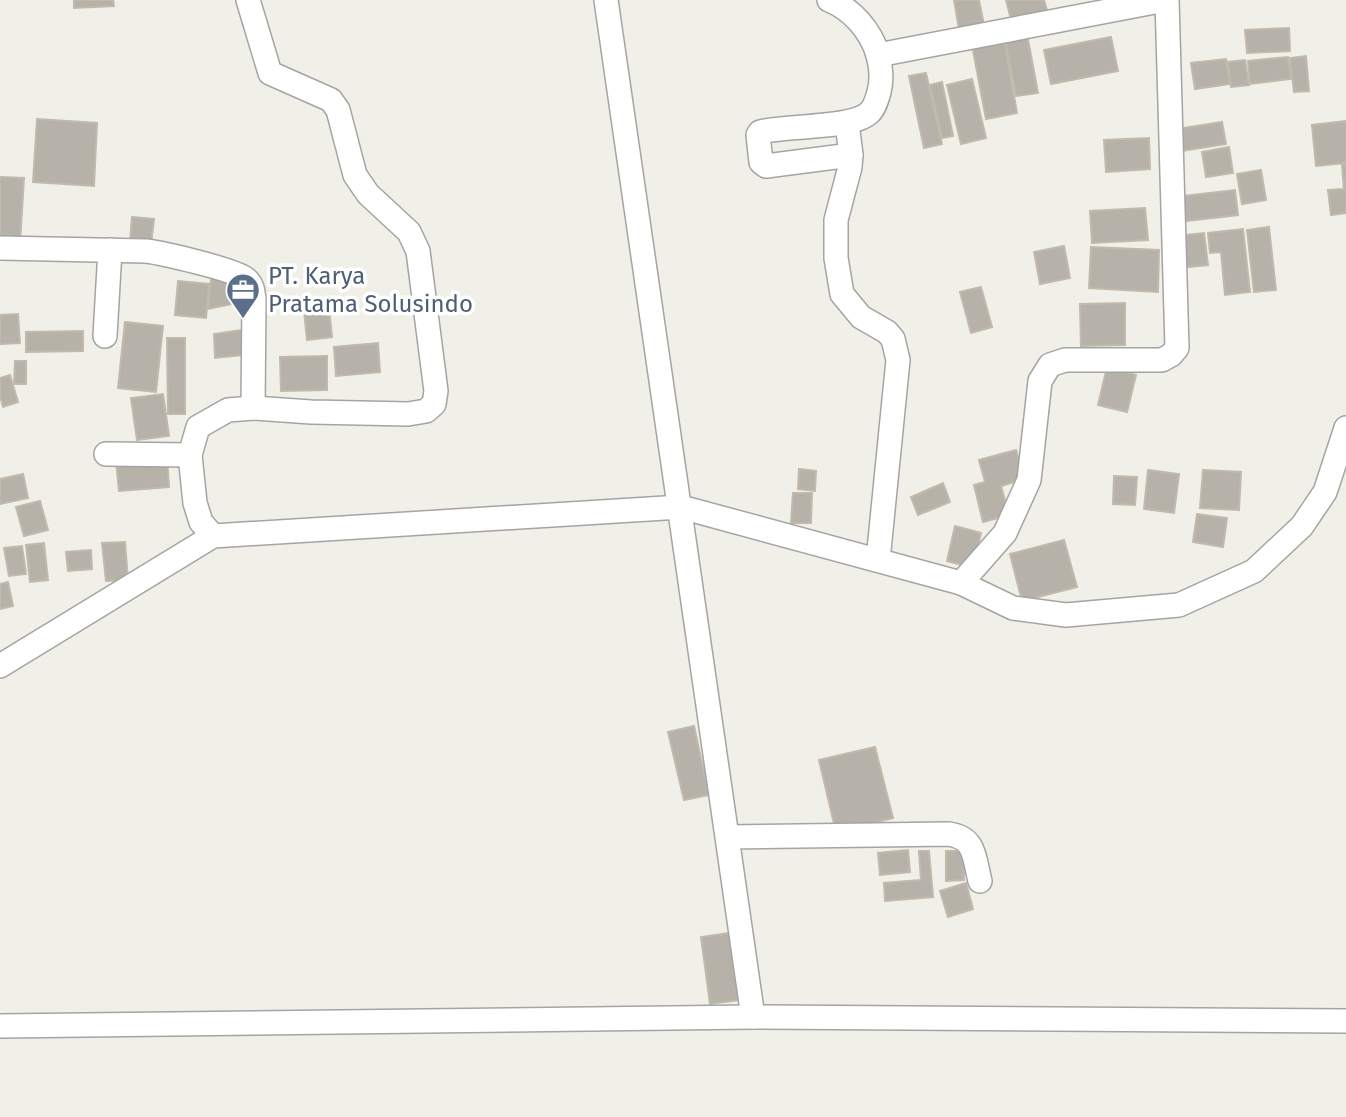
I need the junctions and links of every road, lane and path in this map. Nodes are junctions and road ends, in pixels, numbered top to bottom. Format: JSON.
{"nodes":[{"id":1,"x":248,"y":0,"type":"edge"},
{"id":2,"x":606,"y":0,"type":"edge"},
{"id":3,"x":829,"y":0,"type":"edge"},
{"id":4,"x":1166,"y":0,"type":"edge"},
{"id":5,"x":878,"y":55,"type":"junction"},
{"id":6,"x":847,"y":123,"type":"junction"},
{"id":7,"x":851,"y":155,"type":"junction"},
{"id":8,"x":0,"y":248,"type":"edge"},
{"id":9,"x":110,"y":250,"type":"junction"},
{"id":10,"x":106,"y":336,"type":"dead end"},
{"id":11,"x":253,"y":408,"type":"junction"},
{"id":12,"x":1346,"y":428,"type":"edge"},
{"id":13,"x":106,"y":454,"type":"dead end"},
{"id":14,"x":190,"y":455,"type":"junction"},
{"id":15,"x":681,"y":507,"type":"junction"},
{"id":16,"x":214,"y":536,"type":"junction"},
{"id":17,"x":878,"y":560,"type":"junction"},
{"id":18,"x":961,"y":583,"type":"junction"},
{"id":19,"x":0,"y":666,"type":"edge"},
{"id":20,"x":728,"y":837,"type":"junction"},
{"id":21,"x":980,"y":881,"type":"dead end"},
{"id":22,"x":753,"y":1017,"type":"junction"},
{"id":23,"x":1346,"y":1021,"type":"edge"},
{"id":24,"x":0,"y":1026,"type":"edge"}],
"edges":[{"from":1,"to":11,"type":"street"},
{"from":2,"to":15,"type":"street"},
{"from":3,"to":5,"type":"street"},
{"from":4,"to":5,"type":"street"},
{"from":4,"to":18,"type":"street"},
{"from":5,"to":6,"type":"street"},
{"from":6,"to":7,"type":"street"},
{"from":6,"to":7,"type":"street"},
{"from":7,"to":17,"type":"street"},
{"from":8,"to":9,"type":"street"},
{"from":9,"to":10,"type":"street"},
{"from":9,"to":11,"type":"street"},
{"from":11,"to":14,"type":"street"},
{"from":12,"to":18,"type":"street"},
{"from":13,"to":14,"type":"street"},
{"from":14,"to":16,"type":"street"},
{"from":15,"to":16,"type":"street"},
{"from":15,"to":17,"type":"street"},
{"from":15,"to":20,"type":"street"},
{"from":16,"to":19,"type":"street"},
{"from":17,"to":18,"type":"street"},
{"from":20,"to":21,"type":"street"},
{"from":20,"to":22,"type":"street"},
{"from":22,"to":23,"type":"street"},
{"from":22,"to":24,"type":"street"}]}
